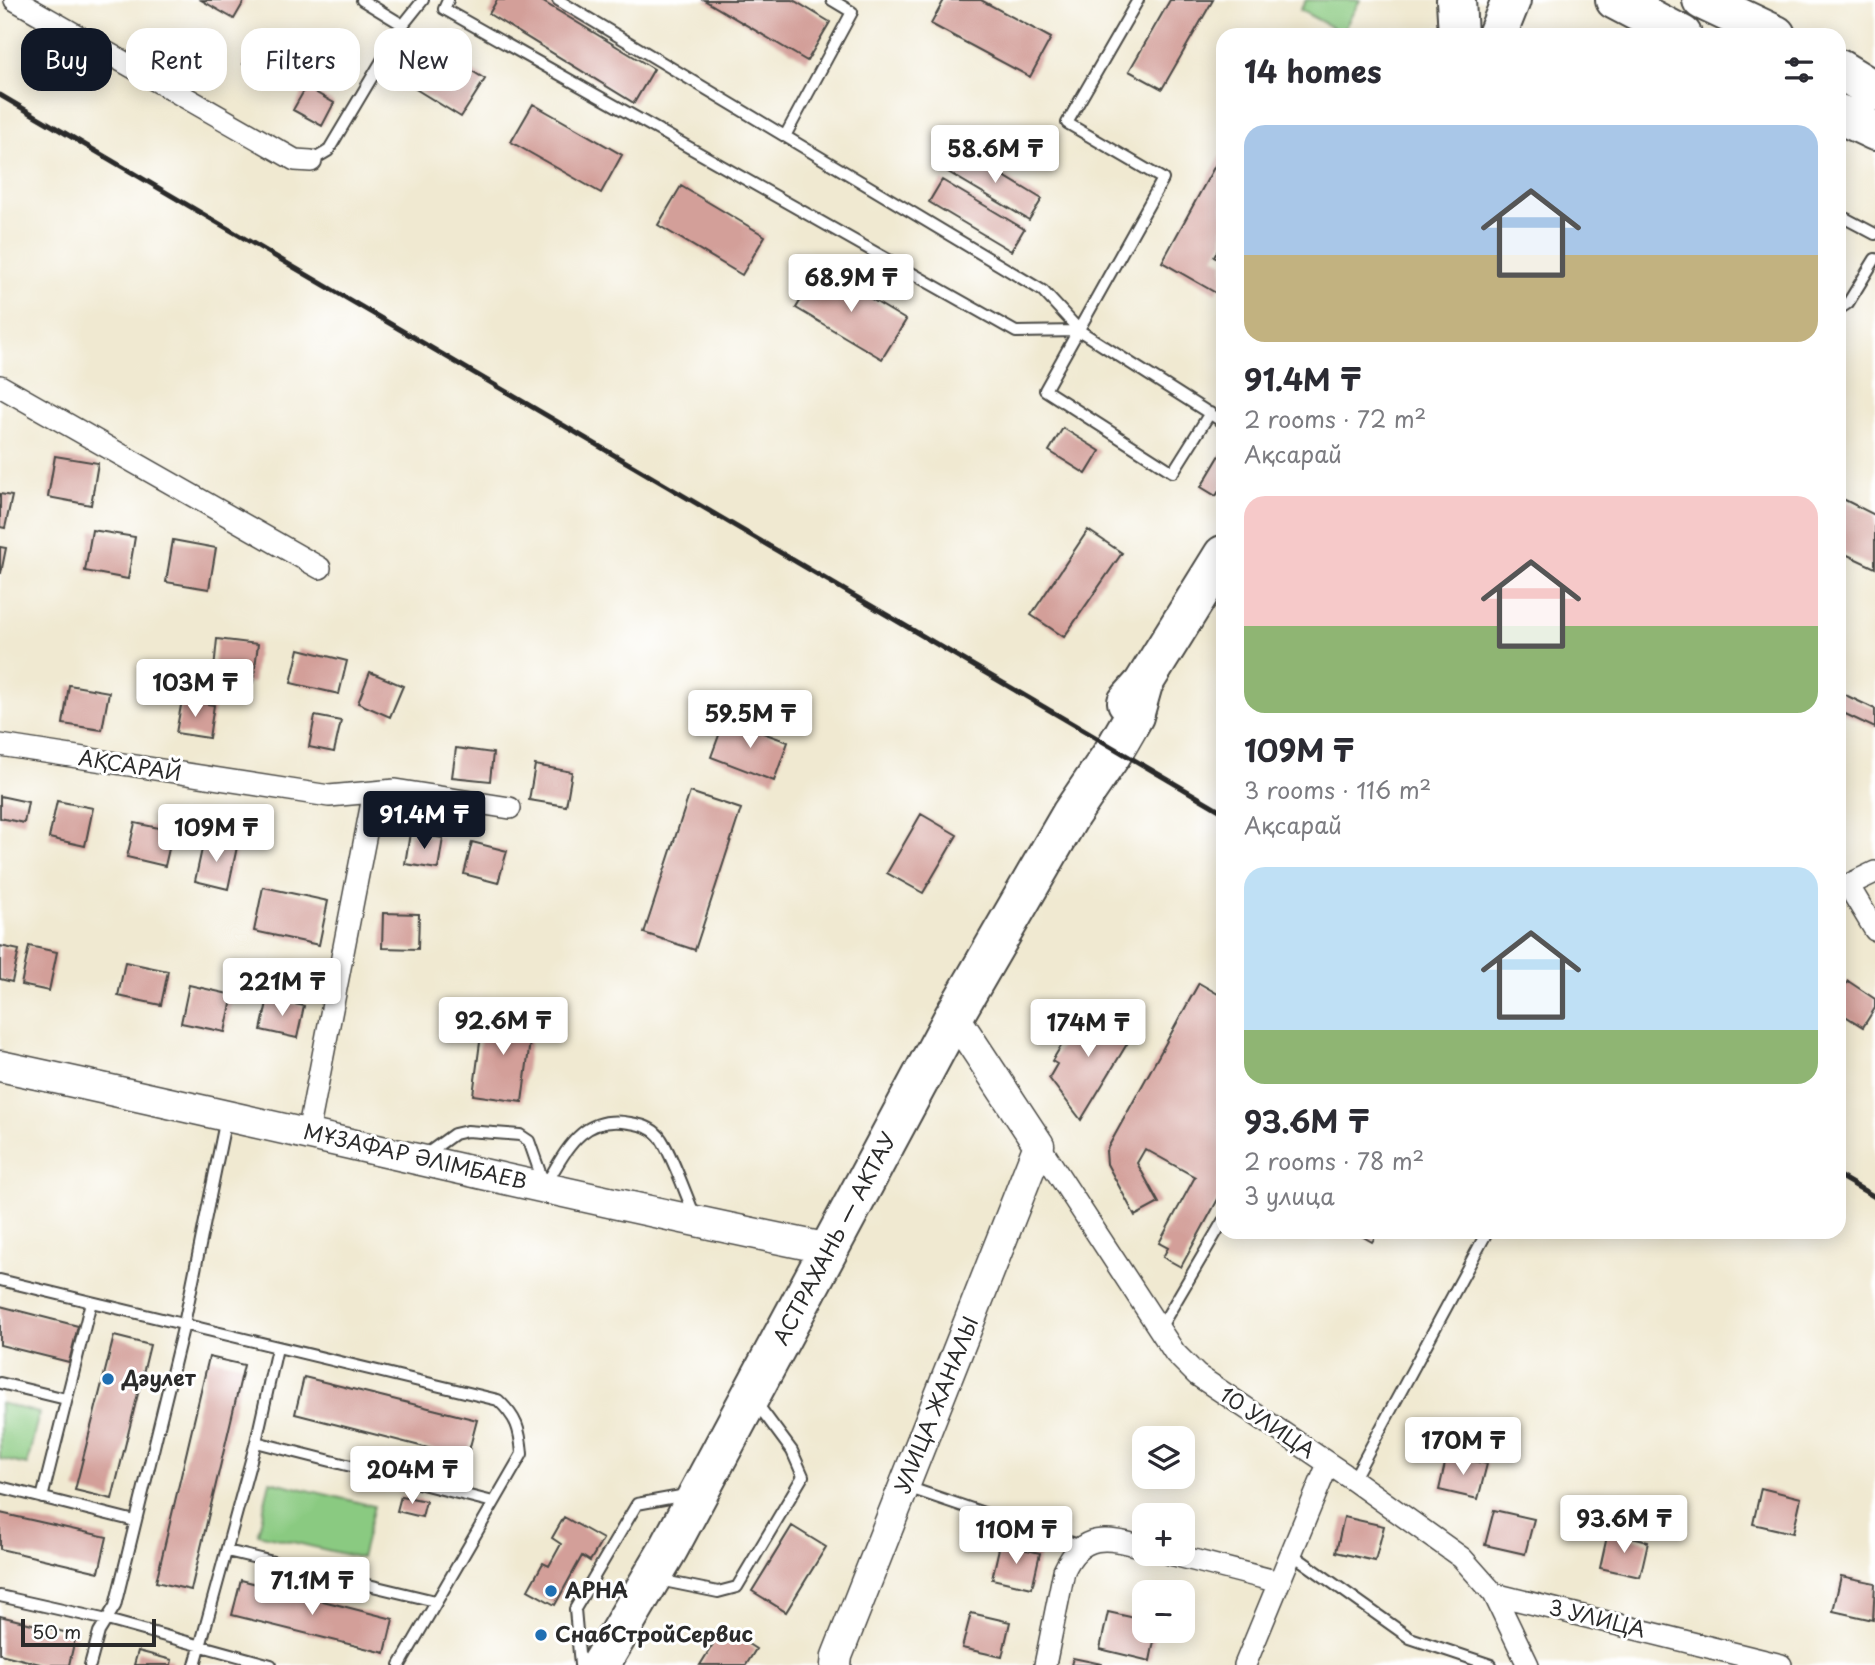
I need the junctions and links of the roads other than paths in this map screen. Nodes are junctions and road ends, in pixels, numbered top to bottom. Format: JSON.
{"nodes":[{"id":1,"x":15,"y":0,"type":"edge"},
{"id":2,"x":362,"y":0,"type":"edge"},
{"id":3,"x":423,"y":0,"type":"edge"},
{"id":4,"x":448,"y":0,"type":"edge"},
{"id":5,"x":558,"y":0,"type":"edge"},
{"id":6,"x":832,"y":0,"type":"edge"},
{"id":7,"x":1138,"y":0,"type":"edge"},
{"id":8,"x":1456,"y":0,"type":"edge"},
{"id":9,"x":1489,"y":0,"type":"edge"},
{"id":10,"x":1511,"y":0,"type":"edge"},
{"id":11,"x":1615,"y":0,"type":"edge"},
{"id":12,"x":1702,"y":0,"type":"edge"},
{"id":13,"x":1726,"y":0,"type":"edge"},
{"id":14,"x":403,"y":25,"type":"junction"},
{"id":15,"x":1458,"y":28,"type":"edge"},
{"id":16,"x":1487,"y":28,"type":"edge"},
{"id":17,"x":1500,"y":28,"type":"edge"},
{"id":18,"x":1669,"y":28,"type":"edge"},
{"id":19,"x":1761,"y":28,"type":"edge"},
{"id":20,"x":1772,"y":28,"type":"edge"},
{"id":21,"x":1846,"y":73,"type":"edge"},
{"id":22,"x":1875,"y":89,"type":"edge"},
{"id":23,"x":1846,"y":117,"type":"edge"},
{"id":24,"x":1875,"y":131,"type":"edge"},
{"id":25,"x":785,"y":136,"type":"junction"},
{"id":26,"x":311,"y":161,"type":"joint"},
{"id":27,"x":1846,"y":219,"type":"edge"},
{"id":28,"x":1875,"y":234,"type":"edge"},
{"id":29,"x":1875,"y":259,"type":"edge"},
{"id":30,"x":1846,"y":304,"type":"edge"},
{"id":31,"x":1080,"y":331,"type":"junction"},
{"id":32,"x":0,"y":386,"type":"edge"},
{"id":33,"x":1210,"y":413,"type":"junction"},
{"id":34,"x":1216,"y":417,"type":"edge"},
{"id":35,"x":1216,"y":566,"type":"edge"},
{"id":36,"x":320,"y":568,"type":"dead end"},
{"id":37,"x":0,"y":745,"type":"edge"},
{"id":38,"x":374,"y":792,"type":"junction"},
{"id":39,"x":510,"y":808,"type":"dead end"},
{"id":40,"x":1875,"y":872,"type":"edge"},
{"id":41,"x":1875,"y":930,"type":"edge"},
{"id":42,"x":954,"y":1016,"type":"junction"},
{"id":43,"x":0,"y":1066,"type":"edge"},
{"id":44,"x":227,"y":1115,"type":"junction"},
{"id":45,"x":308,"y":1133,"type":"junction"},
{"id":46,"x":1039,"y":1145,"type":"junction"},
{"id":47,"x":420,"y":1158,"type":"junction"},
{"id":48,"x":544,"y":1186,"type":"junction"},
{"id":49,"x":697,"y":1222,"type":"junction"},
{"id":50,"x":1216,"y":1233,"type":"edge"},
{"id":51,"x":1482,"y":1239,"type":"edge"},
{"id":52,"x":830,"y":1249,"type":"junction"},
{"id":53,"x":0,"y":1280,"type":"edge"},
{"id":54,"x":91,"y":1302,"type":"junction"},
{"id":55,"x":184,"y":1324,"type":"junction"},
{"id":56,"x":1159,"y":1330,"type":"junction"},
{"id":57,"x":276,"y":1348,"type":"junction"},
{"id":58,"x":0,"y":1383,"type":"edge"},
{"id":59,"x":752,"y":1396,"type":"junction"},
{"id":60,"x":66,"y":1399,"type":"junction"},
{"id":61,"x":256,"y":1442,"type":"junction"},
{"id":62,"x":1328,"y":1464,"type":"junction"},
{"id":63,"x":1353,"y":1480,"type":"junction"},
{"id":64,"x":904,"y":1486,"type":"junction"},
{"id":65,"x":0,"y":1487,"type":"edge"},
{"id":66,"x":699,"y":1492,"type":"junction"},
{"id":67,"x":42,"y":1498,"type":"junction"},
{"id":68,"x":493,"y":1502,"type":"junction"},
{"id":69,"x":135,"y":1521,"type":"junction"},
{"id":70,"x":1132,"y":1544,"type":"edge"},
{"id":71,"x":1081,"y":1546,"type":"junction"},
{"id":72,"x":227,"y":1550,"type":"junction"},
{"id":73,"x":1292,"y":1554,"type":"junction"},
{"id":74,"x":1195,"y":1560,"type":"edge"},
{"id":75,"x":651,"y":1578,"type":"junction"},
{"id":76,"x":1279,"y":1582,"type":"junction"},
{"id":77,"x":1494,"y":1594,"type":"junction"},
{"id":78,"x":0,"y":1596,"type":"edge"},
{"id":79,"x":435,"y":1601,"type":"junction"},
{"id":80,"x":107,"y":1620,"type":"junction"},
{"id":81,"x":200,"y":1646,"type":"junction"},
{"id":82,"x":1524,"y":1664,"type":"edge"},
{"id":83,"x":90,"y":1665,"type":"edge"},
{"id":84,"x":195,"y":1665,"type":"edge"},
{"id":85,"x":271,"y":1665,"type":"edge"},
{"id":86,"x":400,"y":1665,"type":"edge"},
{"id":87,"x":580,"y":1665,"type":"edge"},
{"id":88,"x":600,"y":1665,"type":"edge"},
{"id":89,"x":836,"y":1665,"type":"edge"},
{"id":90,"x":1045,"y":1665,"type":"edge"},
{"id":91,"x":1245,"y":1665,"type":"edge"},
{"id":92,"x":1491,"y":1665,"type":"edge"},
{"id":93,"x":1781,"y":1665,"type":"edge"}],
"edges":[{"from":1,"to":26,"type":"street"},
{"from":2,"to":14,"type":"lane"},
{"from":3,"to":14,"type":"lane"},
{"from":4,"to":31,"type":"lane"},
{"from":5,"to":25,"type":"lane"},
{"from":6,"to":25,"type":"lane"},
{"from":7,"to":31,"type":"lane"},
{"from":8,"to":15,"type":"highway"},
{"from":9,"to":16,"type":"highway"},
{"from":10,"to":17,"type":"highway"},
{"from":11,"to":18,"type":"highway"},
{"from":12,"to":19,"type":"highway"},
{"from":13,"to":20,"type":"highway"},
{"from":14,"to":26,"type":"lane"},
{"from":21,"to":22,"type":"highway"},
{"from":23,"to":24,"type":"highway"},
{"from":25,"to":31,"type":"lane"},
{"from":27,"to":28,"type":"lane"},
{"from":29,"to":30,"type":"lane"},
{"from":31,"to":33,"type":"lane"},
{"from":31,"to":33,"type":"lane"},
{"from":32,"to":36,"type":"street"},
{"from":33,"to":34,"type":"lane"},
{"from":35,"to":42,"type":"highway","name":"АСТРАХАНЬ — АКТАУ"},
{"from":37,"to":38,"type":"street","name":"АҚСАРАЙ"},
{"from":38,"to":39,"type":"street","name":"АҚСАРАЙ"},
{"from":38,"to":45,"type":"street"},
{"from":40,"to":41,"type":"street"},
{"from":42,"to":46,"type":"street"},
{"from":42,"to":52,"type":"highway","name":"АСТРАХАНЬ — АКТАУ"},
{"from":43,"to":44,"type":"street","name":"МҰЗАФАР ӘЛІМБАЕВ"},
{"from":44,"to":45,"type":"street","name":"МҰЗАФАР ӘЛІМБАЕВ"},
{"from":44,"to":55,"type":"lane"},
{"from":45,"to":47,"type":"street","name":"МҰЗАФАР ӘЛІМБАЕВ"},
{"from":46,"to":56,"type":"street","name":"10 УЛИЦА"},
{"from":46,"to":64,"type":"street","name":"УЛИЦА ЖАНАЛЫ"},
{"from":47,"to":48,"type":"street","name":"МҰЗАФАР ӘЛІМБАЕВ"},
{"from":47,"to":48,"type":"lane"},
{"from":48,"to":49,"type":"street","name":"МҰЗАФАР ӘЛІМБАЕВ"},
{"from":48,"to":49,"type":"lane"},
{"from":49,"to":52,"type":"street","name":"МҰЗАФАР ӘЛІМБАЕВ"},
{"from":50,"to":56,"type":"lane"},
{"from":51,"to":63,"type":"lane"},
{"from":52,"to":59,"type":"highway","name":"АСТРАХАНЬ — АКТАУ"},
{"from":53,"to":54,"type":"lane"},
{"from":54,"to":55,"type":"lane"},
{"from":54,"to":60,"type":"lane"},
{"from":55,"to":57,"type":"lane"},
{"from":55,"to":69,"type":"lane"},
{"from":56,"to":62,"type":"street","name":"10 УЛИЦА"},
{"from":57,"to":61,"type":"lane"},
{"from":57,"to":68,"type":"lane"},
{"from":58,"to":60,"type":"lane"},
{"from":59,"to":66,"type":"highway","name":"АСТРАХАНЬ — АКТАУ"},
{"from":59,"to":75,"type":"lane"},
{"from":60,"to":67,"type":"lane"},
{"from":61,"to":68,"type":"lane"},
{"from":61,"to":72,"type":"lane"},
{"from":62,"to":63,"type":"street","name":"10 УЛИЦА"},
{"from":62,"to":73,"type":"street"},
{"from":63,"to":77,"type":"street","name":"10 УЛИЦА"},
{"from":64,"to":71,"type":"lane"},
{"from":64,"to":89,"type":"street","name":"УЛИЦА ЖАНАЛЫ"},
{"from":65,"to":67,"type":"lane"},
{"from":66,"to":75,"type":"highway","name":"АСТРАХАНЬ — АКТАУ"},
{"from":66,"to":87,"type":"lane"},
{"from":67,"to":69,"type":"lane"},
{"from":68,"to":79,"type":"lane"},
{"from":69,"to":80,"type":"lane"},
{"from":70,"to":71,"type":"street"},
{"from":71,"to":90,"type":"street"},
{"from":72,"to":79,"type":"lane"},
{"from":72,"to":81,"type":"lane"},
{"from":73,"to":76,"type":"street"},
{"from":73,"to":92,"type":"lane"},
{"from":74,"to":76,"type":"street"},
{"from":75,"to":88,"type":"highway","name":"АСТРАХАНЬ — АКТАУ"},
{"from":76,"to":91,"type":"street"},
{"from":77,"to":82,"type":"street","name":"10 УЛИЦА"},
{"from":77,"to":93,"type":"street","name":"3 УЛИЦА"},
{"from":78,"to":80,"type":"lane"},
{"from":79,"to":86,"type":"lane"},
{"from":80,"to":81,"type":"lane"},
{"from":80,"to":83,"type":"lane"},
{"from":81,"to":84,"type":"lane"},
{"from":81,"to":85,"type":"lane"}]}
